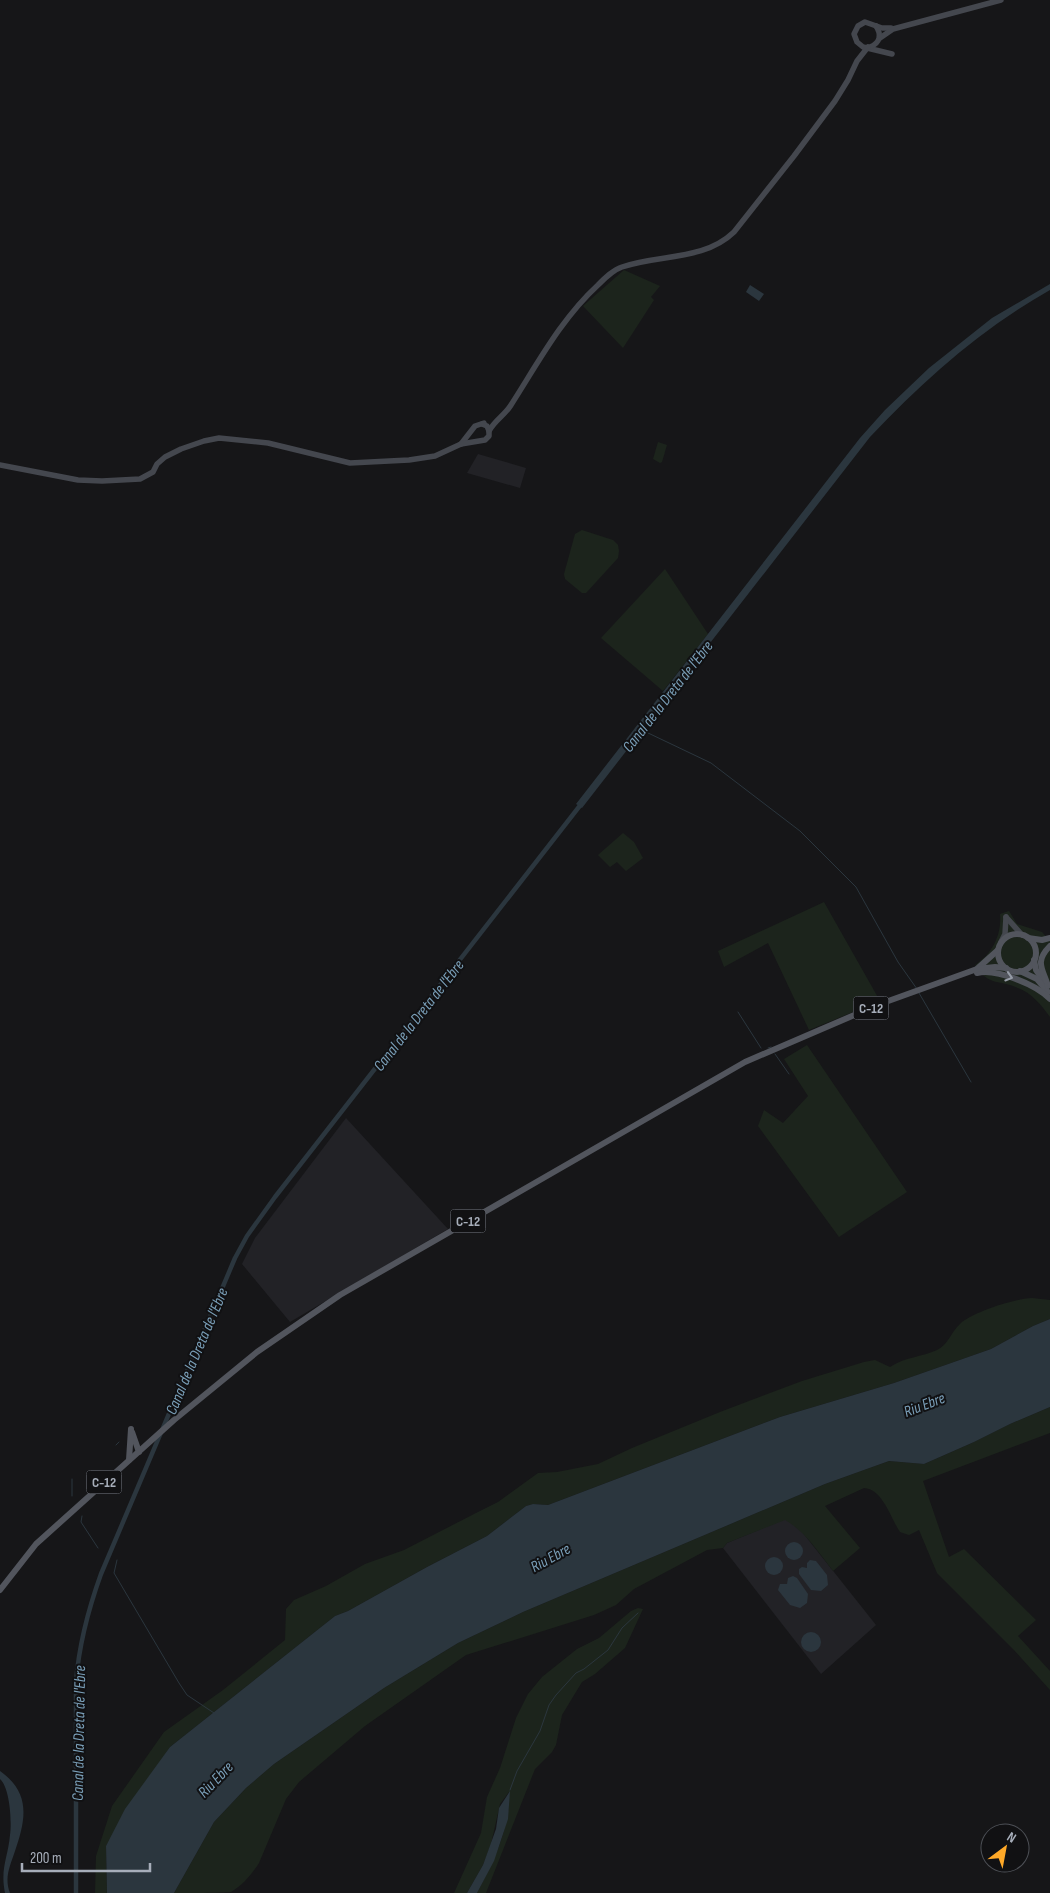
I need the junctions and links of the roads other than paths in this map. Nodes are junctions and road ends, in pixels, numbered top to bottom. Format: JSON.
{"nodes":[{"id":1,"x":1001,"y":0,"type":"edge"},
{"id":2,"x":876,"y":26,"type":"junction"},
{"id":3,"x":894,"y":28,"type":"junction"},
{"id":4,"x":879,"y":39,"type":"junction"},
{"id":5,"x":858,"y":44,"type":"junction"},
{"id":6,"x":869,"y":47,"type":"junction"},
{"id":7,"x":856,"y":61,"type":"junction"},
{"id":8,"x":496,"y":421,"type":"junction"},
{"id":9,"x":482,"y":424,"type":"junction"},
{"id":10,"x":472,"y":430,"type":"junction"},
{"id":11,"x":489,"y":431,"type":"junction"},
{"id":12,"x":478,"y":441,"type":"junction"},
{"id":13,"x":461,"y":444,"type":"junction"},
{"id":14,"x":0,"y":465,"type":"edge"},
{"id":15,"x":1025,"y":936,"type":"junction"},
{"id":16,"x":1050,"y":938,"type":"edge"},
{"id":17,"x":1002,"y":942,"type":"junction"},
{"id":18,"x":1050,"y":944,"type":"edge"},
{"id":19,"x":998,"y":950,"type":"junction"},
{"id":20,"x":1035,"y":958,"type":"junction"},
{"id":21,"x":1006,"y":968,"type":"junction"},
{"id":22,"x":977,"y":969,"type":"junction"},
{"id":23,"x":1020,"y":971,"type":"junction"},
{"id":24,"x":944,"y":981,"type":"junction"},
{"id":25,"x":1049,"y":987,"type":"edge"},
{"id":26,"x":1050,"y":995,"type":"edge"},
{"id":27,"x":1050,"y":999,"type":"edge"},
{"id":28,"x":136,"y":1442,"type":"junction"},
{"id":29,"x":146,"y":1446,"type":"junction"},
{"id":30,"x":130,"y":1449,"type":"junction"},
{"id":31,"x":139,"y":1452,"type":"junction"},
{"id":32,"x":129,"y":1460,"type":"junction"},
{"id":33,"x":0,"y":1590,"type":"edge"}],
"edges":[{"from":1,"to":3,"type":"street"},
{"from":2,"to":3,"type":"street"},
{"from":2,"to":4,"type":"street"},
{"from":2,"to":5,"type":"street"},
{"from":3,"to":4,"type":"street"},
{"from":4,"to":6,"type":"street"},
{"from":4,"to":6,"type":"street"},
{"from":5,"to":6,"type":"street"},
{"from":5,"to":7,"type":"street"},
{"from":6,"to":7,"type":"street"},
{"from":7,"to":8,"type":"street"},
{"from":8,"to":9,"type":"street"},
{"from":8,"to":11,"type":"street"},
{"from":9,"to":10,"type":"street"},
{"from":9,"to":11,"type":"street"},
{"from":10,"to":12,"type":"street"},
{"from":10,"to":13,"type":"street"},
{"from":11,"to":12,"type":"street"},
{"from":12,"to":13,"type":"street"},
{"from":13,"to":14,"type":"street"},
{"from":15,"to":16,"type":"main road"},
{"from":15,"to":17,"type":"main road"},
{"from":15,"to":17,"type":"street"},
{"from":15,"to":20,"type":"main road"},
{"from":17,"to":19,"type":"main road","number":"C-12"},
{"from":18,"to":20,"type":"main road"},
{"from":18,"to":25,"type":"main road"},
{"from":19,"to":21,"type":"main road"},
{"from":19,"to":22,"type":"main road","number":"C-12"},
{"from":20,"to":23,"type":"main road"},
{"from":20,"to":25,"type":"main road"},
{"from":21,"to":22,"type":"main road","number":"C-12"},
{"from":21,"to":23,"type":"main road","number":"C-12"},
{"from":22,"to":24,"type":"main road","number":"C-12"},
{"from":23,"to":26,"type":"main road"},
{"from":24,"to":27,"type":"main road","one_way":true},
{"from":24,"to":29,"type":"main road","number":"C-12"},
{"from":28,"to":29,"type":"main road"},
{"from":28,"to":30,"type":"main road"},
{"from":28,"to":30,"type":"main road"},
{"from":28,"to":31,"type":"main road"},
{"from":29,"to":31,"type":"main road","number":"C-12"},
{"from":30,"to":31,"type":"main road"},
{"from":30,"to":32,"type":"main road"},
{"from":31,"to":32,"type":"main road","number":"C-12"},
{"from":32,"to":33,"type":"main road","number":"C-12"}]}
